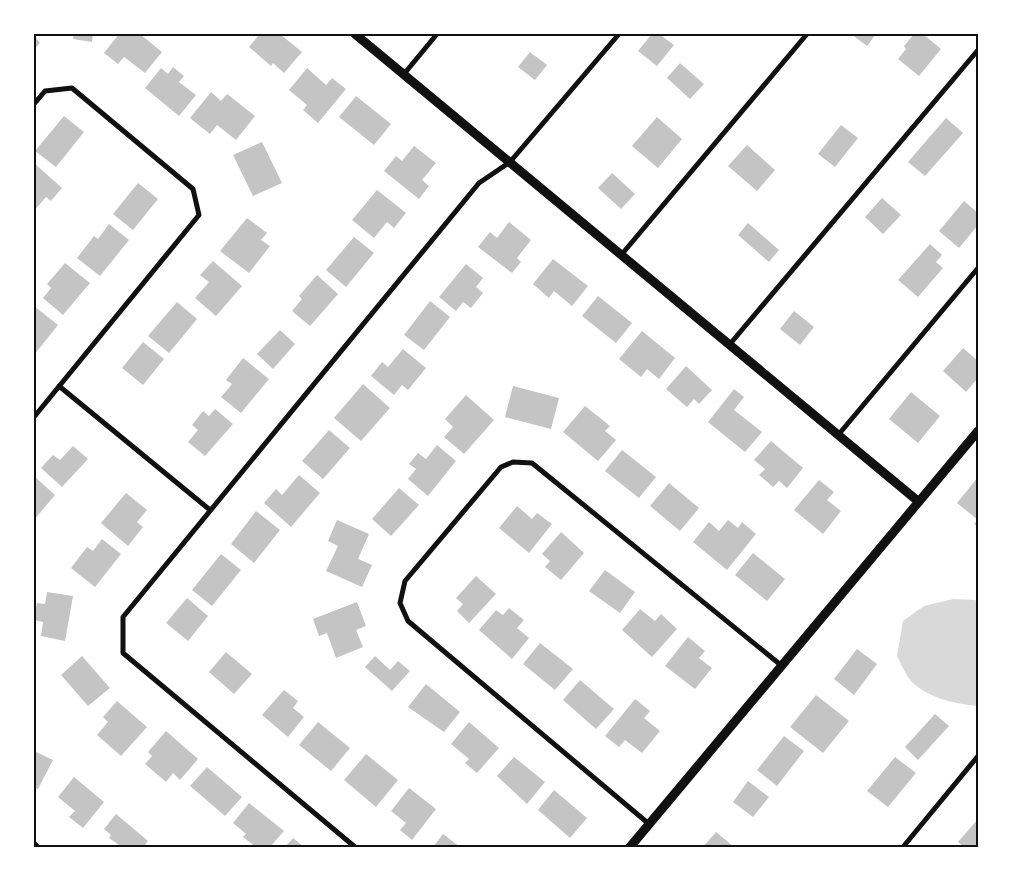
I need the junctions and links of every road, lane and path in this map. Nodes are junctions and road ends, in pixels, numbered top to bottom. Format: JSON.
{"nodes":[{"id":1,"x":355,"y":34,"type":"edge"},
{"id":2,"x":437,"y":34,"type":"edge"},
{"id":3,"x":619,"y":34,"type":"edge"},
{"id":4,"x":806,"y":34,"type":"edge"},
{"id":5,"x":978,"y":50,"type":"edge"},
{"id":6,"x":404,"y":74,"type":"junction"},
{"id":7,"x":34,"y":104,"type":"edge"},
{"id":8,"x":510,"y":162,"type":"junction"},
{"id":9,"x":622,"y":254,"type":"junction"},
{"id":10,"x":978,"y":268,"type":"edge"},
{"id":11,"x":730,"y":344,"type":"junction"},
{"id":12,"x":59,"y":386,"type":"junction"},
{"id":13,"x":34,"y":417,"type":"edge"},
{"id":14,"x":978,"y":431,"type":"edge"},
{"id":15,"x":838,"y":434,"type":"junction"},
{"id":16,"x":919,"y":502,"type":"junction"},
{"id":17,"x":210,"y":510,"type":"junction"},
{"id":18,"x":782,"y":666,"type":"junction"},
{"id":19,"x":978,"y":756,"type":"edge"},
{"id":20,"x":649,"y":824,"type":"junction"},
{"id":21,"x":34,"y":844,"type":"edge"},
{"id":22,"x":38,"y":847,"type":"edge"},
{"id":23,"x":355,"y":847,"type":"edge"},
{"id":24,"x":630,"y":847,"type":"edge"},
{"id":25,"x":903,"y":847,"type":"edge"}],
"edges":[{"from":1,"to":6,"type":"street"},
{"from":2,"to":6,"type":"street"},
{"from":3,"to":8,"type":"street"},
{"from":4,"to":9,"type":"street"},
{"from":5,"to":11,"type":"street"},
{"from":6,"to":8,"type":"street"},
{"from":7,"to":12,"type":"street"},
{"from":8,"to":9,"type":"street"},
{"from":8,"to":17,"type":"street"},
{"from":9,"to":11,"type":"street"},
{"from":10,"to":15,"type":"street"},
{"from":11,"to":15,"type":"street"},
{"from":12,"to":13,"type":"street"},
{"from":12,"to":17,"type":"street"},
{"from":14,"to":16,"type":"street"},
{"from":15,"to":16,"type":"street"},
{"from":16,"to":18,"type":"street"},
{"from":17,"to":23,"type":"street"},
{"from":18,"to":20,"type":"street"},
{"from":18,"to":20,"type":"street"},
{"from":19,"to":25,"type":"street"},
{"from":20,"to":24,"type":"street"},
{"from":21,"to":22,"type":"street"}]}
